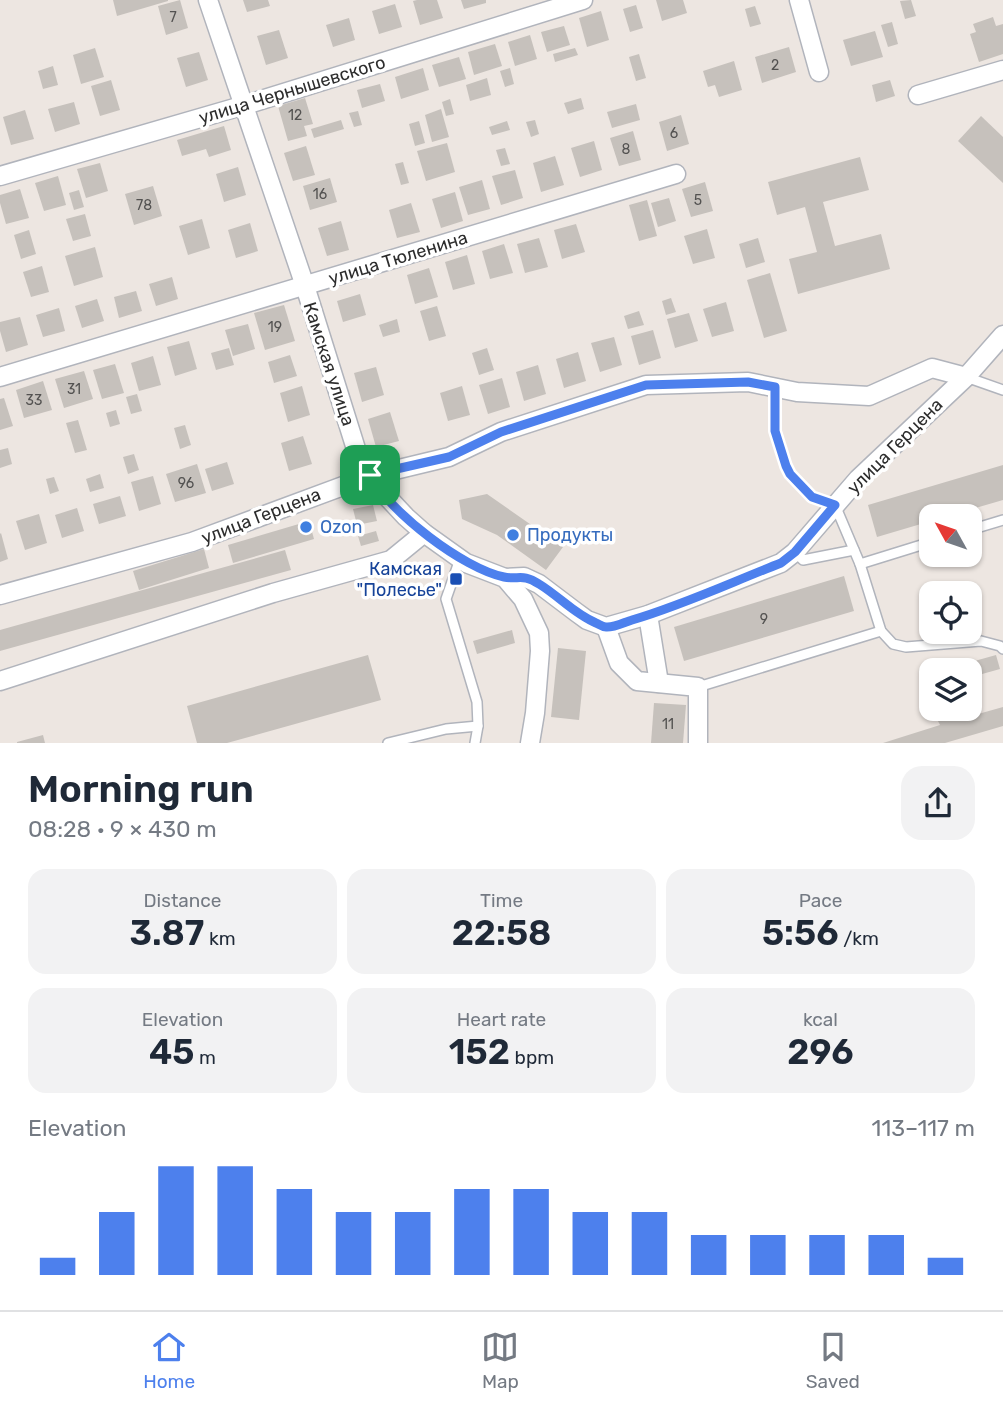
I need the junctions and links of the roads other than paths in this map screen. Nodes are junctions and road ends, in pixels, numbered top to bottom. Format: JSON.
{"nodes":[{"id":1,"x":208,"y":0,"type":"edge"},
{"id":2,"x":583,"y":0,"type":"edge"},
{"id":3,"x":799,"y":0,"type":"edge"},
{"id":4,"x":1003,"y":70,"type":"edge"},
{"id":5,"x":819,"y":72,"type":"dead end"},
{"id":6,"x":918,"y":94,"type":"dead end"},
{"id":7,"x":245,"y":105,"type":"junction"},
{"id":8,"x":676,"y":174,"type":"dead end"},
{"id":9,"x":0,"y":176,"type":"edge"},
{"id":10,"x":305,"y":286,"type":"junction"},
{"id":11,"x":1003,"y":335,"type":"edge"},
{"id":12,"x":0,"y":377,"type":"edge"},
{"id":13,"x":966,"y":377,"type":"junction"},
{"id":14,"x":775,"y":387,"type":"junction"},
{"id":15,"x":1003,"y":390,"type":"edge"},
{"id":16,"x":370,"y":475,"type":"junction"},
{"id":17,"x":835,"y":505,"type":"junction"},
{"id":18,"x":1003,"y":520,"type":"edge"},
{"id":19,"x":982,"y":526,"type":"edge"},
{"id":20,"x":424,"y":533,"type":"junction"},
{"id":21,"x":919,"y":546,"type":"edge"},
{"id":22,"x":855,"y":550,"type":"junction"},
{"id":23,"x":795,"y":552,"type":"junction"},
{"id":24,"x":460,"y":559,"type":"junction"},
{"id":25,"x":860,"y":564,"type":"junction"},
{"id":26,"x":505,"y":578,"type":"junction"},
{"id":27,"x":0,"y":595,"type":"edge"},
{"id":28,"x":648,"y":615,"type":"junction"},
{"id":29,"x":606,"y":627,"type":"junction"},
{"id":30,"x":881,"y":631,"type":"junction"},
{"id":31,"x":1003,"y":649,"type":"edge"},
{"id":32,"x":0,"y":681,"type":"edge"},
{"id":33,"x":659,"y":683,"type":"junction"},
{"id":34,"x":698,"y":687,"type":"junction"},
{"id":35,"x":478,"y":726,"type":"junction"},
{"id":36,"x":388,"y":743,"type":"edge"},
{"id":37,"x":475,"y":743,"type":"edge"},
{"id":38,"x":530,"y":743,"type":"edge"},
{"id":39,"x":698,"y":743,"type":"edge"}],
"edges":[{"from":1,"to":7,"type":"street","name":"Камская улица"},
{"from":2,"to":7,"type":"street","name":"улица Чернышевского"},
{"from":3,"to":5,"type":"street"},
{"from":4,"to":6,"type":"street"},
{"from":7,"to":9,"type":"street","name":"улица Чернышевского"},
{"from":7,"to":10,"type":"street","name":"Камская улица"},
{"from":8,"to":10,"type":"street","name":"улица Тюленина"},
{"from":10,"to":12,"type":"street","name":"улица Тюленина"},
{"from":10,"to":16,"type":"street","name":"Камская улица"},
{"from":11,"to":13,"type":"street","name":"улица Герцена"},
{"from":13,"to":14,"type":"street","name":"улица Герцена"},
{"from":13,"to":15,"type":"lane"},
{"from":13,"to":17,"type":"street","name":"улица Герцена"},
{"from":14,"to":16,"type":"street","name":"улица Герцена"},
{"from":14,"to":17,"type":"lane"},
{"from":16,"to":20,"type":"street","name":"Камская улица"},
{"from":16,"to":27,"type":"street","name":"улица Герцена"},
{"from":17,"to":22,"type":"lane"},
{"from":17,"to":23,"type":"street","name":"улица Герцена"},
{"from":18,"to":19,"type":"lane"},
{"from":20,"to":24,"type":"street","name":"Камская улица"},
{"from":20,"to":32,"type":"street"},
{"from":21,"to":25,"type":"lane"},
{"from":22,"to":23,"type":"lane"},
{"from":22,"to":25,"type":"lane"},
{"from":23,"to":28,"type":"street","name":"улица Герцена"},
{"from":24,"to":26,"type":"street","name":"Камская улица"},
{"from":24,"to":35,"type":"lane"},
{"from":25,"to":30,"type":"lane"},
{"from":26,"to":29,"type":"street"},
{"from":26,"to":38,"type":"street"},
{"from":28,"to":29,"type":"street","name":"улица Герцена"},
{"from":28,"to":33,"type":"street"},
{"from":29,"to":33,"type":"street"},
{"from":30,"to":31,"type":"lane"},
{"from":30,"to":34,"type":"lane"},
{"from":33,"to":34,"type":"street"},
{"from":34,"to":39,"type":"street"},
{"from":35,"to":36,"type":"lane"},
{"from":35,"to":37,"type":"lane"}]}
